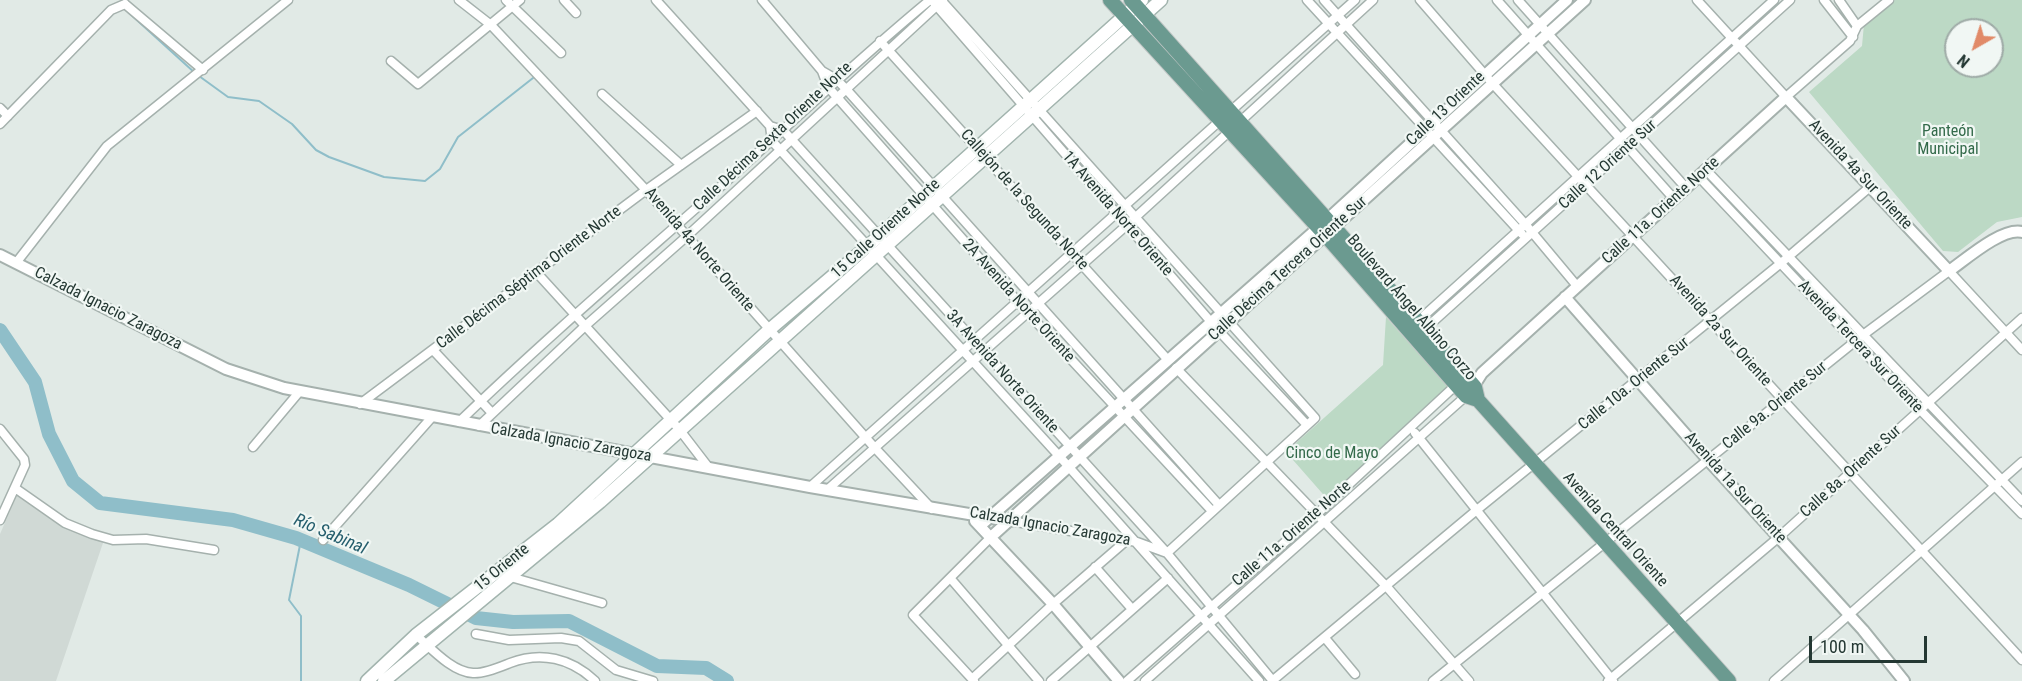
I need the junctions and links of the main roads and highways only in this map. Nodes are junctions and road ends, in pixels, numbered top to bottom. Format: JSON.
{"nodes":[{"id":1,"x":1110,"y":0,"type":"edge"},
{"id":2,"x":1161,"y":0,"type":"edge"},
{"id":3,"x":1139,"y":5,"type":"edge"},
{"id":4,"x":1129,"y":21,"type":"junction"},
{"id":5,"x":1230,"y":121,"type":"junction"},
{"id":6,"x":1326,"y":228,"type":"junction"},
{"id":7,"x":878,"y":245,"type":"junction"},
{"id":8,"x":1468,"y":389,"type":"junction"},
{"id":9,"x":674,"y":424,"type":"junction"},
{"id":10,"x":643,"y":455,"type":"junction"},
{"id":11,"x":470,"y":602,"type":"junction"},
{"id":12,"x":435,"y":629,"type":"junction"},
{"id":13,"x":367,"y":681,"type":"edge"},
{"id":14,"x":384,"y":681,"type":"edge"},
{"id":15,"x":1729,"y":681,"type":"edge"}],
"edges":[{"from":1,"to":4,"type":"main road","name":"Boulevard Ángel Albino Corzo"},
{"from":2,"to":3,"type":"main road","name":"15 Calle Oriente Norte"},
{"from":3,"to":4,"type":"main road","name":"15 Calle Oriente Norte"},
{"from":3,"to":5,"type":"main road","name":"Boulevard Ángel Albino Corzo"},
{"from":4,"to":5,"type":"main road","name":"Boulevard Ángel Albino Corzo"},
{"from":4,"to":7,"type":"main road","name":"15 Calle Oriente Norte"},
{"from":5,"to":6,"type":"main road","name":"Boulevard Ángel Albino Corzo"},
{"from":6,"to":8,"type":"main road","name":"Boulevard Ángel Albino Corzo"},
{"from":6,"to":8,"type":"main road","name":"Boulevard Ángel Albino Corzo"},
{"from":7,"to":9,"type":"main road","name":"15 Calle Oriente Norte"},
{"from":7,"to":9,"type":"main road","name":"15 Calle Oriente Norte"},
{"from":8,"to":15,"type":"main road","name":"Avenida Central Oriente"},
{"from":9,"to":10,"type":"main road","name":"15 Calle Oriente Norte"},
{"from":10,"to":11,"type":"main road","name":"15 Oriente"},
{"from":10,"to":11,"type":"main road","name":"15 Oriente"},
{"from":11,"to":12,"type":"main road","name":"15 Oriente"},
{"from":12,"to":13,"type":"main road","name":"15 Oriente"},
{"from":12,"to":14,"type":"main road","name":"15 Oriente"}]}
